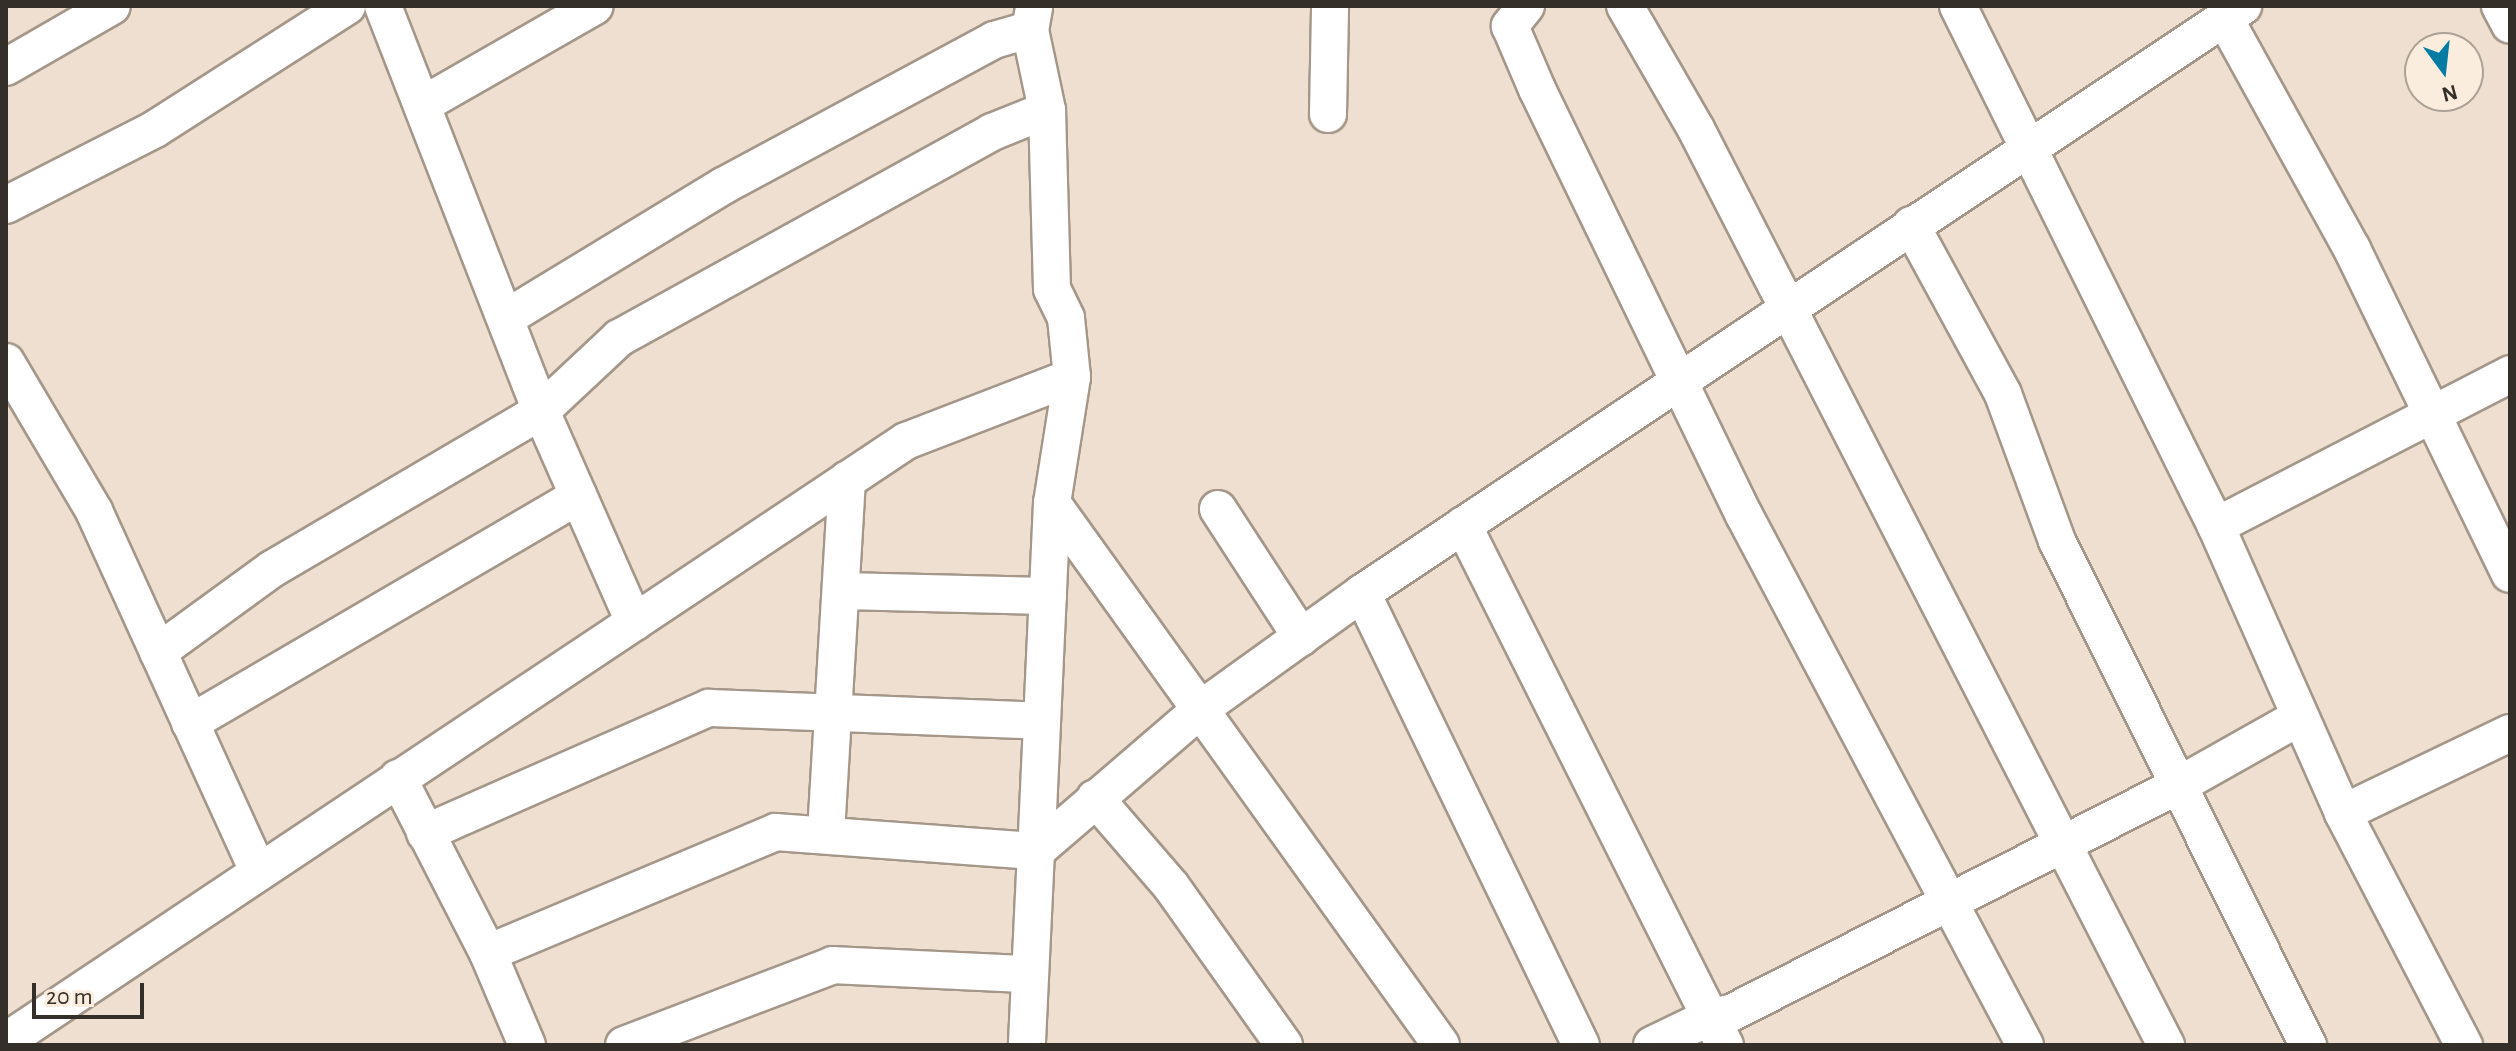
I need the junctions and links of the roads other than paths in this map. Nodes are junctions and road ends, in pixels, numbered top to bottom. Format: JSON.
{"nodes":[{"id":1,"x":112,"y":6,"type":"edge"},
{"id":2,"x":347,"y":6,"type":"edge"},
{"id":3,"x":383,"y":6,"type":"edge"},
{"id":4,"x":595,"y":6,"type":"edge"},
{"id":5,"x":1330,"y":6,"type":"edge"},
{"id":6,"x":1526,"y":6,"type":"edge"},
{"id":7,"x":1625,"y":6,"type":"edge"},
{"id":8,"x":1958,"y":6,"type":"edge"},
{"id":9,"x":2500,"y":6,"type":"edge"},
{"id":10,"x":2234,"y":13,"type":"edge"},
{"id":11,"x":1032,"y":18,"type":"edge"},
{"id":12,"x":2510,"y":25,"type":"edge"},
{"id":13,"x":6,"y":67,"type":"edge"},
{"id":14,"x":422,"y":105,"type":"junction"},
{"id":15,"x":1047,"y":110,"type":"junction"},
{"id":16,"x":1328,"y":114,"type":"dead end"},
{"id":17,"x":2030,"y":141,"type":"junction"},
{"id":18,"x":6,"y":205,"type":"edge"},
{"id":19,"x":1911,"y":225,"type":"junction"},
{"id":20,"x":1784,"y":309,"type":"junction"},
{"id":21,"x":509,"y":316,"type":"junction"},
{"id":22,"x":6,"y":362,"type":"edge"},
{"id":23,"x":2510,"y":374,"type":"edge"},
{"id":24,"x":1072,"y":377,"type":"junction"},
{"id":25,"x":1679,"y":379,"type":"junction"},
{"id":26,"x":541,"y":411,"type":"junction"},
{"id":27,"x":2428,"y":414,"type":"junction"},
{"id":28,"x":847,"y":480,"type":"junction"},
{"id":29,"x":578,"y":496,"type":"junction"},
{"id":30,"x":1052,"y":503,"type":"junction"},
{"id":31,"x":1218,"y":509,"type":"dead end"},
{"id":32,"x":1463,"y":525,"type":"junction"},
{"id":33,"x":2216,"y":526,"type":"junction"},
{"id":34,"x":2510,"y":574,"type":"edge"},
{"id":35,"x":841,"y":591,"type":"junction"},
{"id":36,"x":1362,"y":593,"type":"junction"},
{"id":37,"x":1048,"y":596,"type":"junction"},
{"id":38,"x":634,"y":622,"type":"junction"},
{"id":39,"x":1301,"y":637,"type":"junction"},
{"id":40,"x":158,"y":652,"type":"junction"},
{"id":41,"x":1202,"y":708,"type":"junction"},
{"id":42,"x":833,"y":711,"type":"junction"},
{"id":43,"x":2298,"y":718,"type":"junction"},
{"id":44,"x":1042,"y":721,"type":"junction"},
{"id":45,"x":190,"y":723,"type":"junction"},
{"id":46,"x":2510,"y":733,"type":"edge"},
{"id":47,"x":398,"y":778,"type":"junction"},
{"id":48,"x":2179,"y":785,"type":"junction"},
{"id":49,"x":1095,"y":798,"type":"junction"},
{"id":50,"x":2343,"y":813,"type":"junction"},
{"id":51,"x":425,"y":833,"type":"junction"},
{"id":52,"x":826,"y":833,"type":"junction"},
{"id":53,"x":2064,"y":844,"type":"junction"},
{"id":54,"x":1036,"y":851,"type":"junction"},
{"id":55,"x":258,"y":871,"type":"junction"},
{"id":56,"x":1951,"y":898,"type":"junction"},
{"id":57,"x":488,"y":953,"type":"junction"},
{"id":58,"x":1027,"y":974,"type":"junction"},
{"id":59,"x":1717,"y":1031,"type":"edge"},
{"id":60,"x":6,"y":1041,"type":"edge"},
{"id":61,"x":527,"y":1045,"type":"edge"},
{"id":62,"x":624,"y":1045,"type":"edge"},
{"id":63,"x":1027,"y":1045,"type":"edge"},
{"id":64,"x":1284,"y":1045,"type":"edge"},
{"id":65,"x":1441,"y":1045,"type":"edge"},
{"id":66,"x":1581,"y":1045,"type":"edge"},
{"id":67,"x":1652,"y":1045,"type":"edge"},
{"id":68,"x":2025,"y":1045,"type":"edge"},
{"id":69,"x":2166,"y":1045,"type":"edge"},
{"id":70,"x":2308,"y":1045,"type":"edge"},
{"id":71,"x":2464,"y":1045,"type":"edge"}],
"edges":[{"from":1,"to":13,"type":"street"},
{"from":2,"to":18,"type":"street"},
{"from":3,"to":14,"type":"street"},
{"from":4,"to":14,"type":"street"},
{"from":5,"to":16,"type":"street"},
{"from":6,"to":25,"type":"street"},
{"from":7,"to":20,"type":"street"},
{"from":8,"to":17,"type":"street"},
{"from":9,"to":12,"type":"street"},
{"from":10,"to":17,"type":"street"},
{"from":10,"to":27,"type":"street"},
{"from":11,"to":15,"type":"street"},
{"from":11,"to":21,"type":"street"},
{"from":14,"to":21,"type":"street"},
{"from":15,"to":24,"type":"street"},
{"from":15,"to":26,"type":"street"},
{"from":17,"to":19,"type":"street"},
{"from":17,"to":33,"type":"street"},
{"from":19,"to":20,"type":"street"},
{"from":19,"to":48,"type":"street"},
{"from":20,"to":25,"type":"street"},
{"from":20,"to":53,"type":"street"},
{"from":21,"to":26,"type":"street"},
{"from":22,"to":40,"type":"street"},
{"from":23,"to":27,"type":"street"},
{"from":24,"to":28,"type":"street"},
{"from":24,"to":30,"type":"street"},
{"from":25,"to":32,"type":"street"},
{"from":25,"to":56,"type":"street"},
{"from":26,"to":29,"type":"street"},
{"from":26,"to":40,"type":"street"},
{"from":27,"to":33,"type":"street"},
{"from":27,"to":34,"type":"street"},
{"from":28,"to":35,"type":"street"},
{"from":28,"to":38,"type":"street"},
{"from":29,"to":38,"type":"street"},
{"from":29,"to":45,"type":"street"},
{"from":30,"to":37,"type":"street"},
{"from":30,"to":41,"type":"street"},
{"from":31,"to":39,"type":"street"},
{"from":32,"to":36,"type":"street"},
{"from":32,"to":59,"type":"street"},
{"from":33,"to":43,"type":"street"},
{"from":35,"to":37,"type":"street"},
{"from":35,"to":42,"type":"street"},
{"from":36,"to":39,"type":"street"},
{"from":36,"to":66,"type":"street"},
{"from":37,"to":44,"type":"street"},
{"from":38,"to":47,"type":"street"},
{"from":39,"to":41,"type":"street"},
{"from":40,"to":45,"type":"street"},
{"from":41,"to":49,"type":"street"},
{"from":41,"to":65,"type":"street"},
{"from":42,"to":44,"type":"street"},
{"from":42,"to":51,"type":"street"},
{"from":42,"to":52,"type":"street"},
{"from":43,"to":48,"type":"street"},
{"from":43,"to":50,"type":"street"},
{"from":44,"to":54,"type":"street"},
{"from":45,"to":55,"type":"street"},
{"from":46,"to":50,"type":"street"},
{"from":47,"to":51,"type":"street"},
{"from":47,"to":55,"type":"street"},
{"from":48,"to":53,"type":"street"},
{"from":48,"to":70,"type":"street"},
{"from":49,"to":54,"type":"street"},
{"from":49,"to":64,"type":"street"},
{"from":50,"to":71,"type":"street"},
{"from":51,"to":57,"type":"street"},
{"from":52,"to":54,"type":"street"},
{"from":52,"to":57,"type":"street"},
{"from":53,"to":56,"type":"street"},
{"from":53,"to":69,"type":"street"},
{"from":54,"to":58,"type":"street"},
{"from":55,"to":60,"type":"street"},
{"from":56,"to":59,"type":"street"},
{"from":56,"to":68,"type":"street"},
{"from":57,"to":61,"type":"street"},
{"from":58,"to":62,"type":"street"},
{"from":58,"to":63,"type":"street"},
{"from":59,"to":67,"type":"street"}]}
